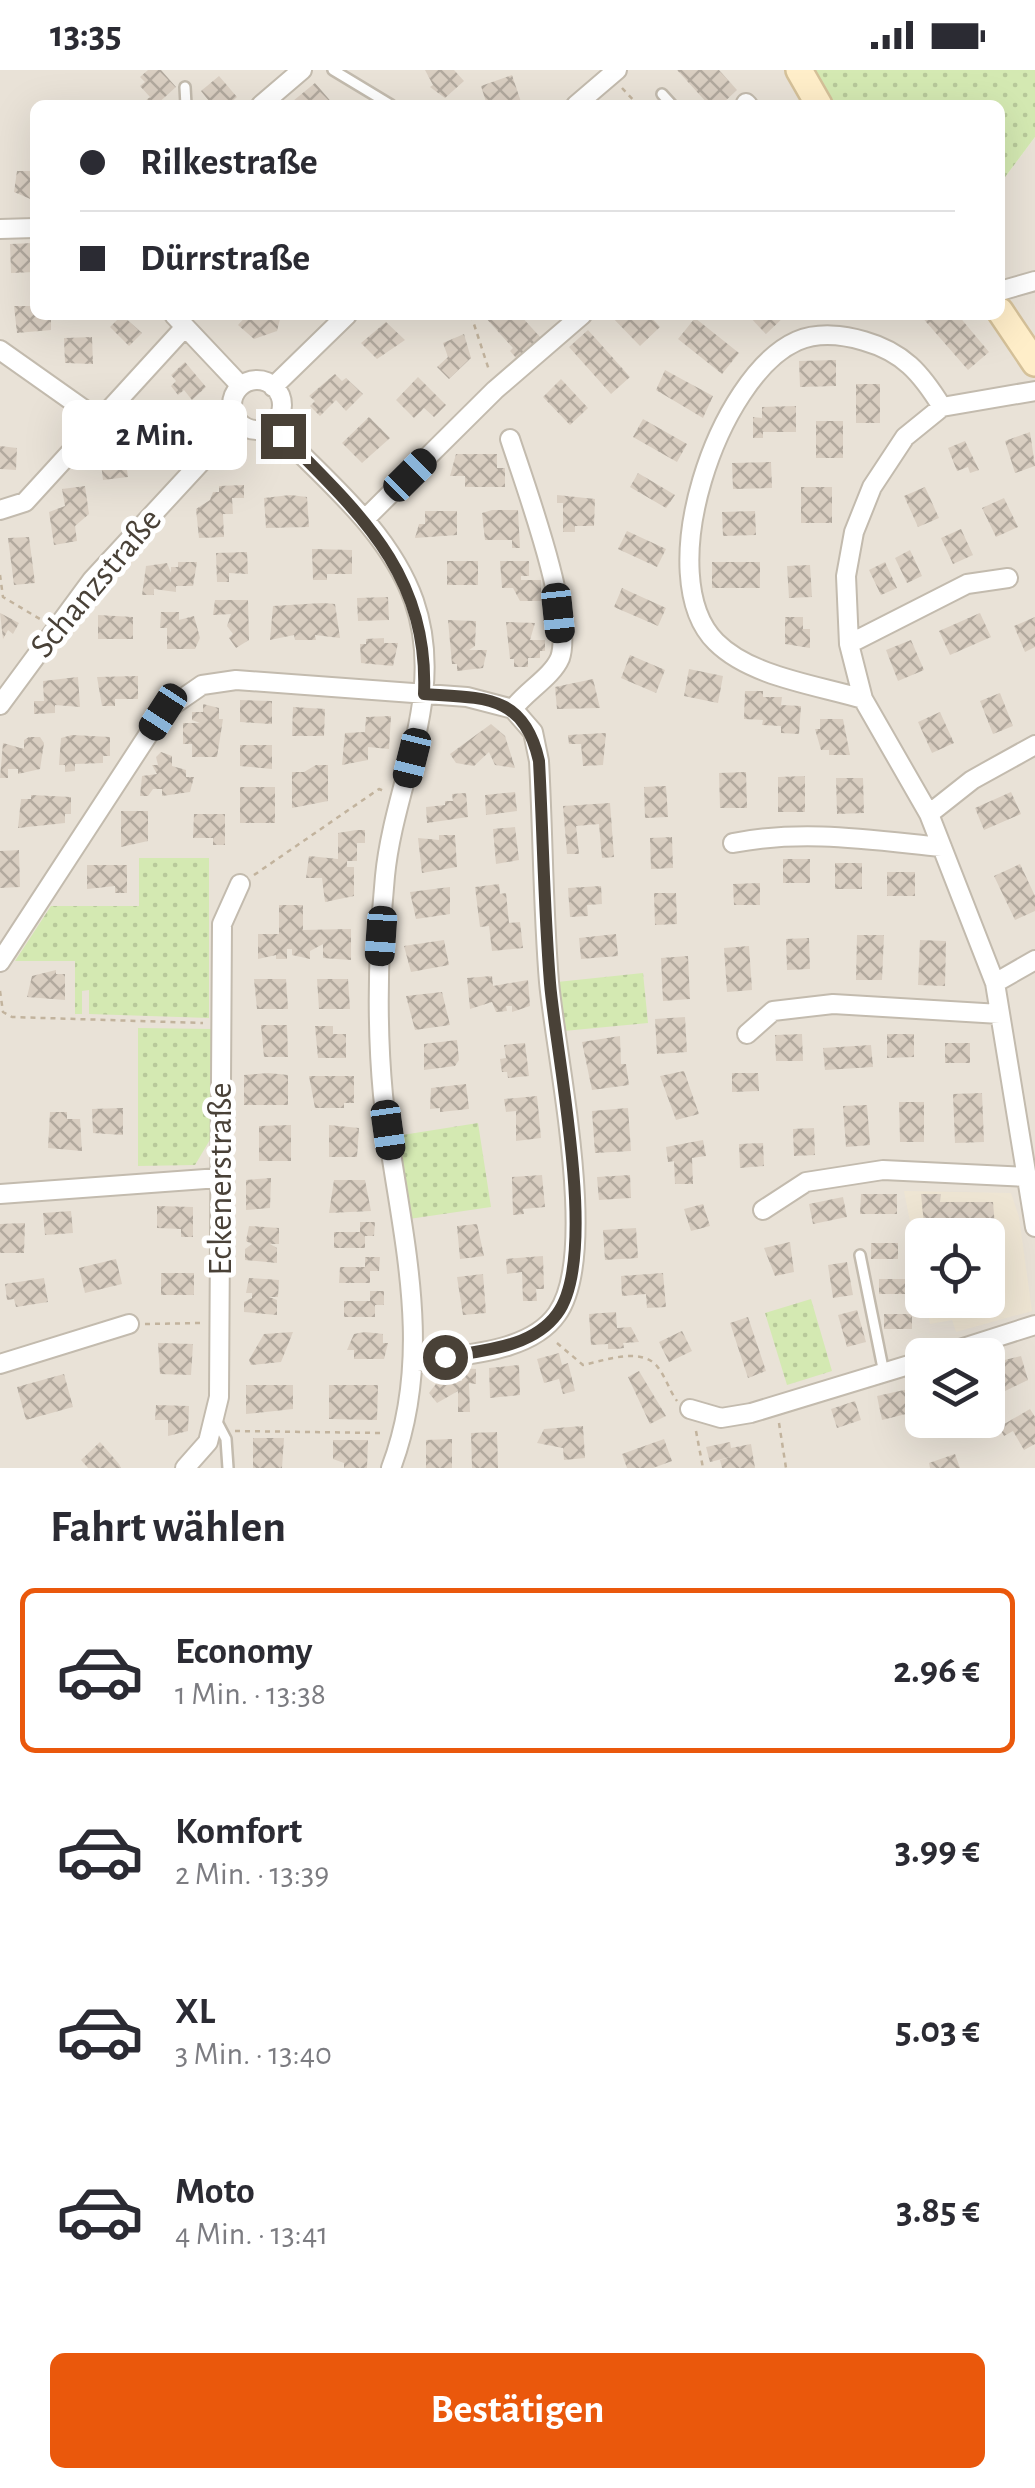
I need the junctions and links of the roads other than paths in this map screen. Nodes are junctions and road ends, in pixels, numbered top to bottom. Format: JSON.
{"nodes":[{"id":1,"x":302,"y":70,"type":"edge"},
{"id":2,"x":333,"y":70,"type":"edge"},
{"id":3,"x":799,"y":70,"type":"edge"},
{"id":4,"x":614,"y":73,"type":"edge"},
{"id":5,"x":186,"y":87,"type":"dead end"},
{"id":6,"x":662,"y":94,"type":"dead end"},
{"id":7,"x":186,"y":100,"type":"edge"},
{"id":8,"x":267,"y":100,"type":"edge"},
{"id":9,"x":384,"y":100,"type":"edge"},
{"id":10,"x":582,"y":100,"type":"edge"},
{"id":11,"x":667,"y":100,"type":"edge"},
{"id":12,"x":816,"y":100,"type":"edge"},
{"id":13,"x":30,"y":228,"type":"edge"},
{"id":14,"x":0,"y":229,"type":"edge"},
{"id":15,"x":1035,"y":281,"type":"edge"},
{"id":16,"x":1005,"y":290,"type":"edge"},
{"id":17,"x":1005,"y":319,"type":"edge"},
{"id":18,"x":342,"y":320,"type":"edge"},
{"id":19,"x":576,"y":320,"type":"edge"},
{"id":20,"x":179,"y":321,"type":"edge"},
{"id":21,"x":0,"y":350,"type":"edge"},
{"id":22,"x":1035,"y":364,"type":"edge"},
{"id":23,"x":241,"y":386,"type":"junction"},
{"id":24,"x":273,"y":386,"type":"junction"},
{"id":25,"x":1035,"y":391,"type":"edge"},
{"id":26,"x":942,"y":407,"type":"junction"},
{"id":27,"x":99,"y":420,"type":"junction"},
{"id":28,"x":238,"y":422,"type":"junction"},
{"id":29,"x":272,"y":425,"type":"junction"},
{"id":30,"x":510,"y":439,"type":"dead end"},
{"id":31,"x":0,"y":510,"type":"edge"},
{"id":32,"x":364,"y":520,"type":"junction"},
{"id":33,"x":1008,"y":578,"type":"dead end"},
{"id":34,"x":849,"y":644,"type":"junction"},
{"id":35,"x":424,"y":694,"type":"junction"},
{"id":36,"x":864,"y":698,"type":"junction"},
{"id":37,"x":0,"y":705,"type":"edge"},
{"id":38,"x":513,"y":710,"type":"junction"},
{"id":39,"x":1035,"y":745,"type":"edge"},
{"id":40,"x":929,"y":814,"type":"junction"},
{"id":41,"x":734,"y":843,"type":"dead end"},
{"id":42,"x":942,"y":848,"type":"junction"},
{"id":43,"x":240,"y":884,"type":"road end"},
{"id":44,"x":1035,"y":960,"type":"edge"},
{"id":45,"x":0,"y":962,"type":"edge"},
{"id":46,"x":994,"y":983,"type":"junction"},
{"id":47,"x":1000,"y":1014,"type":"junction"},
{"id":48,"x":747,"y":1034,"type":"dead end"},
{"id":49,"x":1027,"y":1177,"type":"junction"},
{"id":50,"x":218,"y":1178,"type":"junction"},
{"id":51,"x":0,"y":1194,"type":"edge"},
{"id":52,"x":763,"y":1210,"type":"dead end"},
{"id":53,"x":1035,"y":1228,"type":"edge"},
{"id":54,"x":860,"y":1255,"type":"dead end"},
{"id":55,"x":129,"y":1324,"type":"road end"},
{"id":56,"x":1035,"y":1326,"type":"edge"},
{"id":57,"x":996,"y":1338,"type":"edge"},
{"id":58,"x":416,"y":1362,"type":"junction"},
{"id":59,"x":0,"y":1364,"type":"edge"},
{"id":60,"x":905,"y":1366,"type":"edge"},
{"id":61,"x":884,"y":1373,"type":"junction"},
{"id":62,"x":690,"y":1409,"type":"road end"},
{"id":63,"x":220,"y":1425,"type":"junction"},
{"id":64,"x":186,"y":1468,"type":"edge"},
{"id":65,"x":228,"y":1468,"type":"edge"},
{"id":66,"x":391,"y":1468,"type":"edge"}],
"edges":[{"from":1,"to":8,"type":"street"},
{"from":2,"to":9,"type":"lane"},
{"from":3,"to":12,"type":"street"},
{"from":4,"to":10,"type":"street"},
{"from":5,"to":7,"type":"lane"},
{"from":6,"to":11,"type":"lane"},
{"from":13,"to":14,"type":"street"},
{"from":15,"to":16,"type":"street"},
{"from":17,"to":22,"type":"street"},
{"from":18,"to":24,"type":"street"},
{"from":19,"to":32,"type":"street"},
{"from":20,"to":23,"type":"street"},
{"from":20,"to":27,"type":"street"},
{"from":21,"to":27,"type":"street"},
{"from":23,"to":24,"type":"street"},
{"from":23,"to":28,"type":"street"},
{"from":24,"to":29,"type":"street"},
{"from":25,"to":26,"type":"street"},
{"from":26,"to":34,"type":"street"},
{"from":26,"to":36,"type":"street"},
{"from":27,"to":31,"type":"street"},
{"from":28,"to":29,"type":"street"},
{"from":28,"to":37,"type":"street","name":"Schanzstraße"},
{"from":29,"to":32,"type":"street"},
{"from":30,"to":38,"type":"street"},
{"from":32,"to":35,"type":"street"},
{"from":33,"to":34,"type":"street"},
{"from":34,"to":36,"type":"street"},
{"from":35,"to":38,"type":"street"},
{"from":35,"to":45,"type":"street"},
{"from":35,"to":58,"type":"street"},
{"from":36,"to":40,"type":"street"},
{"from":38,"to":58,"type":"street"},
{"from":39,"to":40,"type":"street"},
{"from":40,"to":42,"type":"street"},
{"from":41,"to":42,"type":"street"},
{"from":42,"to":46,"type":"street"},
{"from":43,"to":50,"type":"street","name":"Eckenerstraße"},
{"from":44,"to":46,"type":"street"},
{"from":46,"to":47,"type":"street"},
{"from":47,"to":48,"type":"street"},
{"from":47,"to":49,"type":"street"},
{"from":49,"to":52,"type":"street"},
{"from":49,"to":53,"type":"street"},
{"from":50,"to":51,"type":"street"},
{"from":50,"to":63,"type":"street","name":"Eckenerstraße"},
{"from":54,"to":61,"type":"lane"},
{"from":55,"to":59,"type":"street"},
{"from":56,"to":57,"type":"street"},
{"from":58,"to":66,"type":"street"},
{"from":60,"to":61,"type":"street"},
{"from":61,"to":62,"type":"street"},
{"from":63,"to":64,"type":"street","name":"Eckenerstraße"},
{"from":63,"to":65,"type":"lane"}]}
